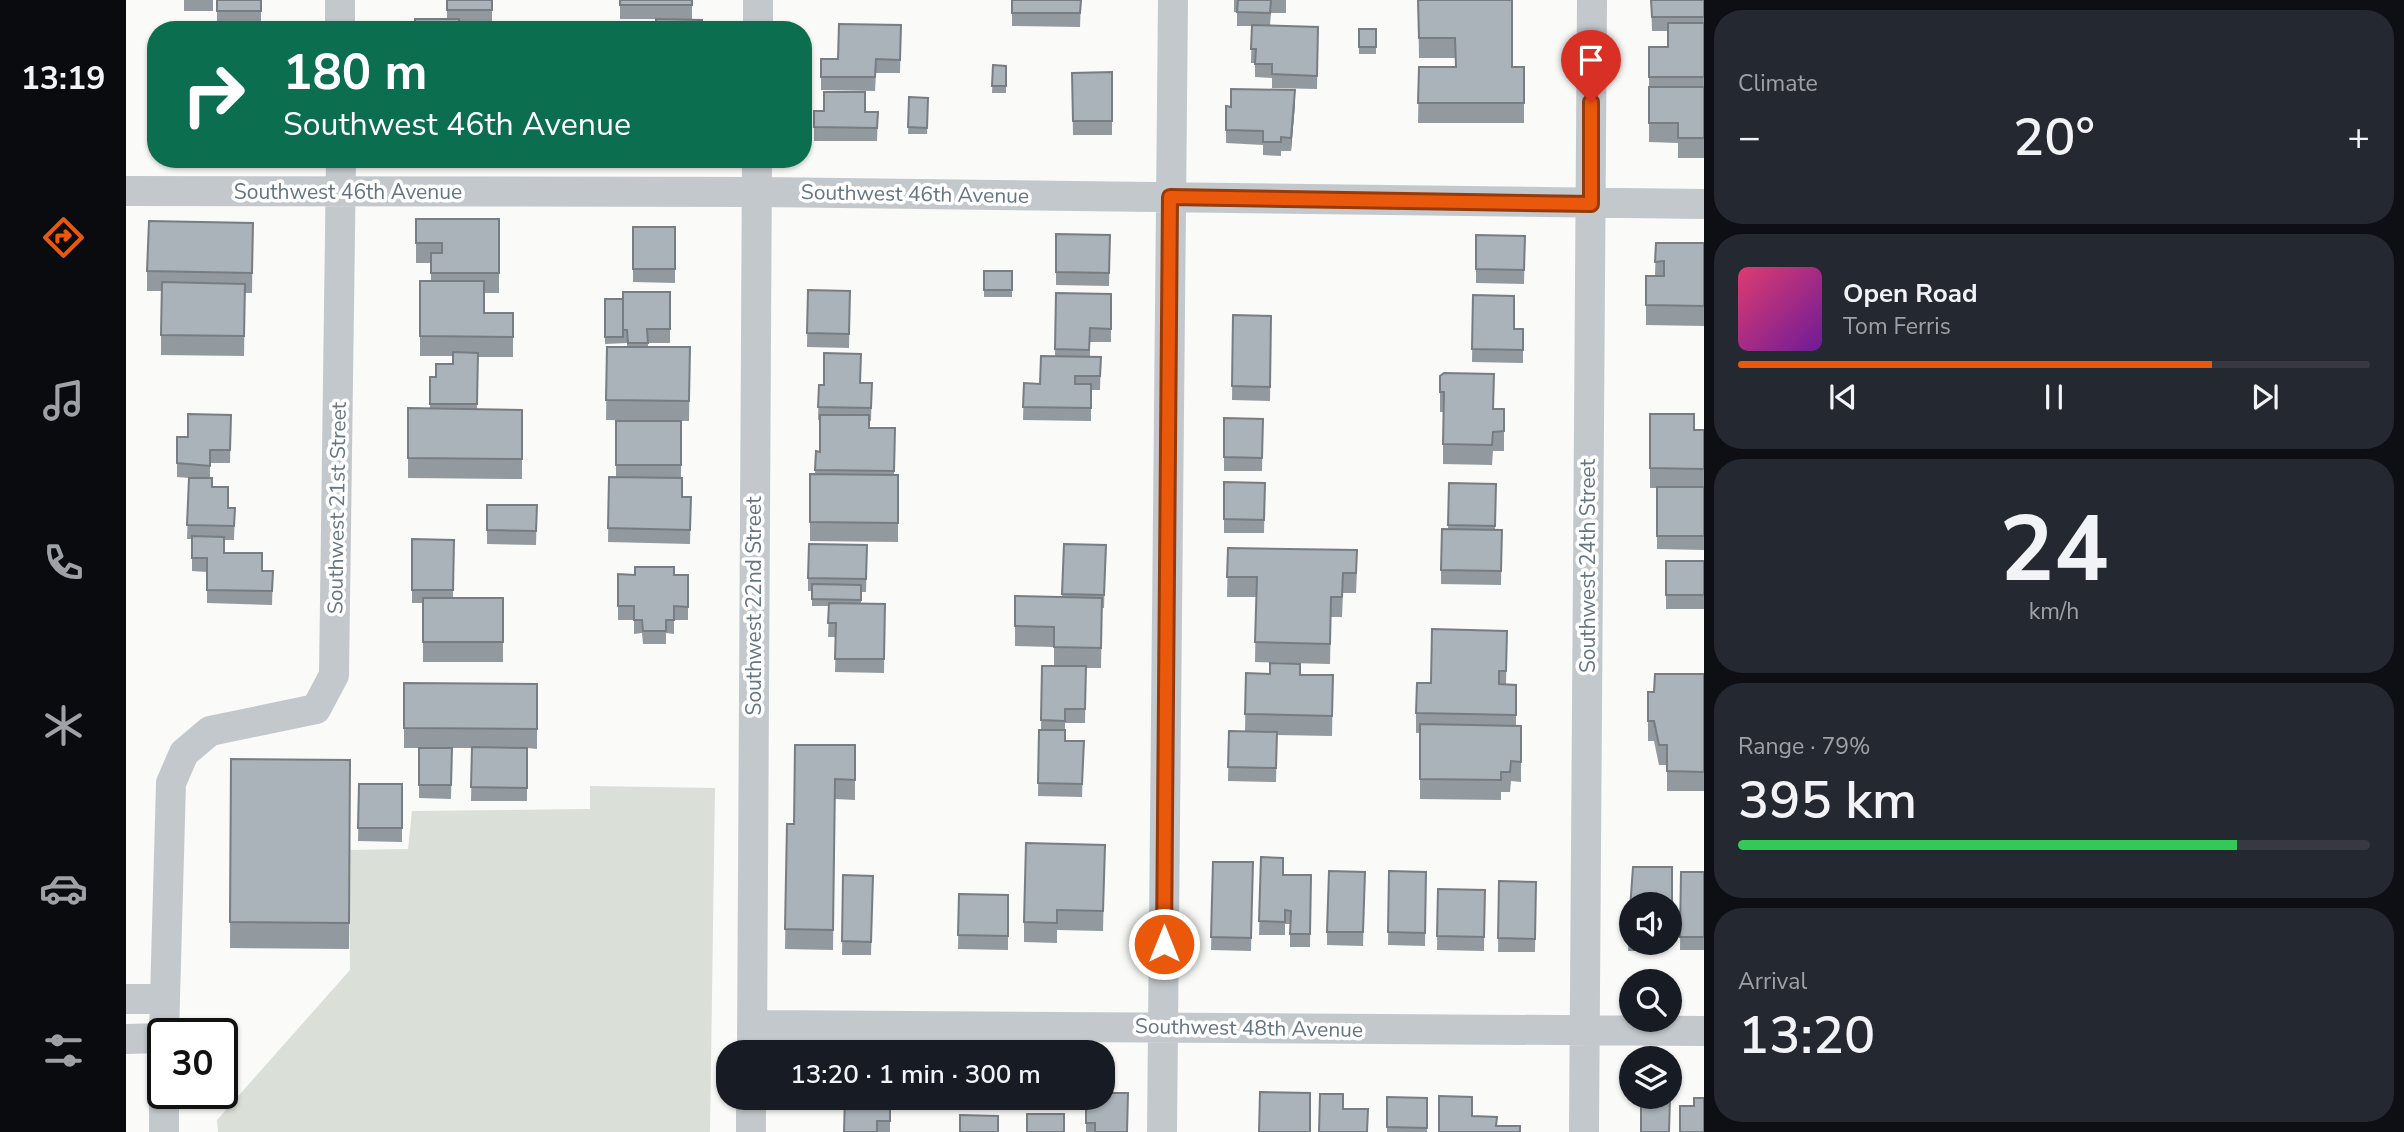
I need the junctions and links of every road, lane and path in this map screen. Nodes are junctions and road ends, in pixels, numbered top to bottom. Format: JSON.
{"nodes":[{"id":1,"x":340,"y":0,"type":"edge"},
{"id":2,"x":758,"y":0,"type":"edge"},
{"id":3,"x":1172,"y":0,"type":"edge"},
{"id":4,"x":1592,"y":0,"type":"edge"},
{"id":5,"x":340,"y":21,"type":"edge"},
{"id":6,"x":758,"y":21,"type":"edge"},
{"id":7,"x":341,"y":168,"type":"edge"},
{"id":8,"x":757,"y":168,"type":"edge"},
{"id":9,"x":126,"y":191,"type":"edge"},
{"id":10,"x":757,"y":192,"type":"junction"},
{"id":11,"x":341,"y":193,"type":"junction"},
{"id":12,"x":1170,"y":197,"type":"junction"},
{"id":13,"x":1591,"y":204,"type":"junction"},
{"id":14,"x":1704,"y":204,"type":"edge"},
{"id":15,"x":126,"y":999,"type":"edge"},
{"id":16,"x":165,"y":999,"type":"junction"},
{"id":17,"x":164,"y":1018,"type":"edge"},
{"id":18,"x":1163,"y":1027,"type":"junction"},
{"id":19,"x":1704,"y":1031,"type":"edge"},
{"id":20,"x":1585,"y":1032,"type":"junction"},
{"id":21,"x":147,"y":1037,"type":"edge"},
{"id":22,"x":752,"y":1038,"type":"edge"},
{"id":23,"x":126,"y":1039,"type":"edge"},
{"id":24,"x":164,"y":1109,"type":"edge"},
{"id":25,"x":751,"y":1110,"type":"edge"},
{"id":26,"x":164,"y":1132,"type":"edge"},
{"id":27,"x":751,"y":1132,"type":"edge"},
{"id":28,"x":1162,"y":1132,"type":"edge"},
{"id":29,"x":1584,"y":1132,"type":"edge"}],
"edges":[{"from":1,"to":5,"type":"street"},
{"from":2,"to":6,"type":"street"},
{"from":3,"to":12,"type":"street"},
{"from":4,"to":13,"type":"street","name":"Southwest 24th Street"},
{"from":7,"to":11,"type":"street","name":"Southwest 21st Street"},
{"from":8,"to":10,"type":"street","name":"Southwest 22nd Street"},
{"from":9,"to":11,"type":"street","name":"Southwest 46th Avenue"},
{"from":10,"to":11,"type":"street","name":"Southwest 46th Avenue"},
{"from":10,"to":12,"type":"street","name":"Southwest 46th Avenue"},
{"from":10,"to":22,"type":"street","name":"Southwest 22nd Street"},
{"from":11,"to":16,"type":"street","name":"Southwest 21st Street"},
{"from":12,"to":13,"type":"street","name":"Southwest 46th Avenue"},
{"from":12,"to":18,"type":"street"},
{"from":13,"to":14,"type":"street","name":"Southwest 46th Avenue"},
{"from":13,"to":20,"type":"street","name":"Southwest 24th Street"},
{"from":15,"to":16,"type":"street"},
{"from":16,"to":17,"type":"street"},
{"from":18,"to":20,"type":"street","name":"Southwest 48th Avenue"},
{"from":18,"to":22,"type":"street","name":"Southwest 48th Avenue"},
{"from":18,"to":28,"type":"street"},
{"from":19,"to":20,"type":"street","name":"Southwest 48th Avenue"},
{"from":20,"to":29,"type":"street","name":"Southwest 24th Street"},
{"from":21,"to":23,"type":"street"},
{"from":24,"to":26,"type":"street"},
{"from":25,"to":27,"type":"street"}]}
